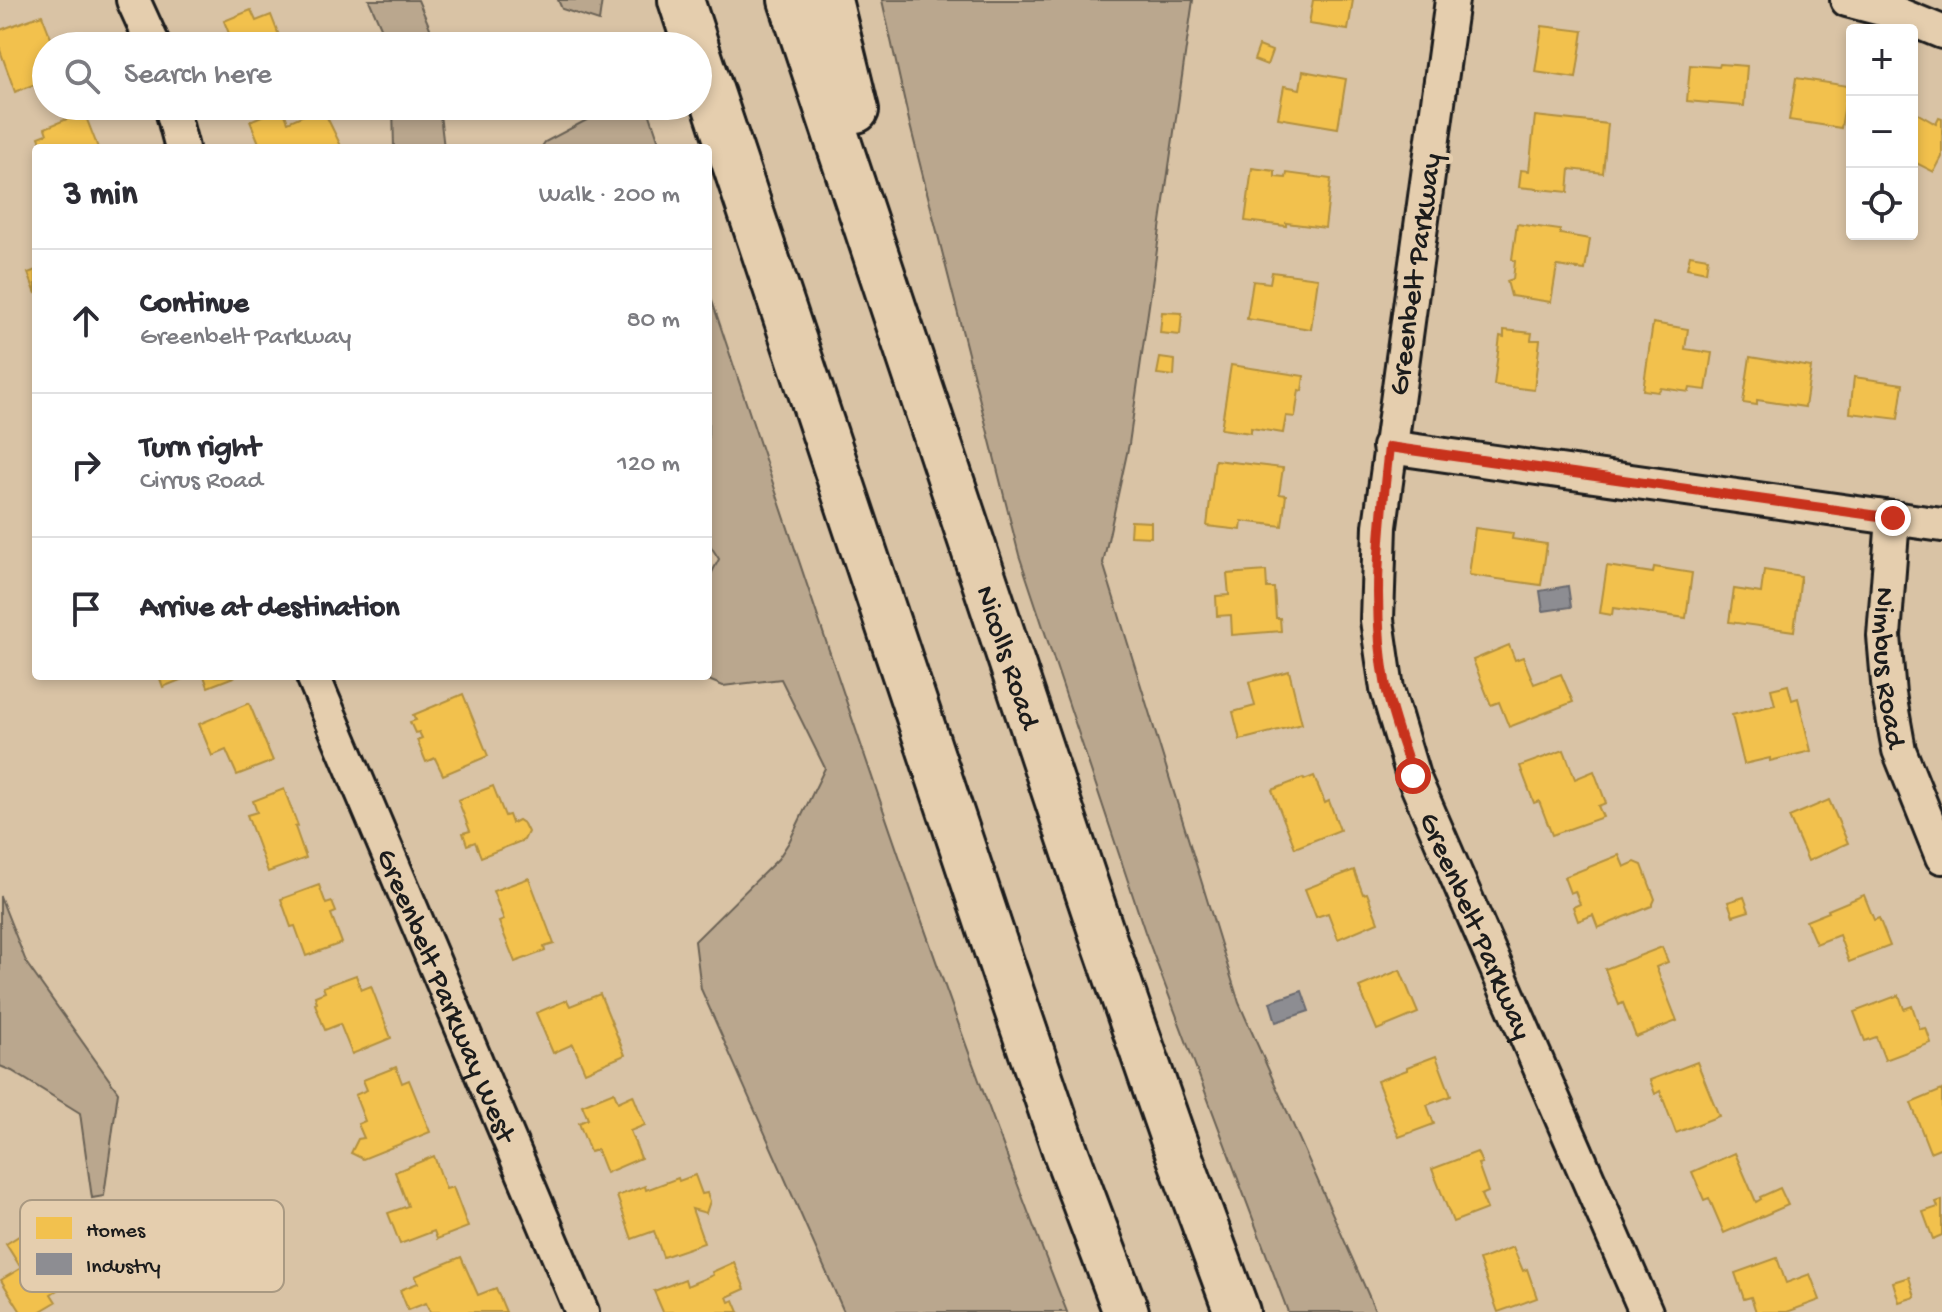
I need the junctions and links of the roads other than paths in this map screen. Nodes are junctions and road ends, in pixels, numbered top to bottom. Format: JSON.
{"nodes":[{"id":1,"x":133,"y":0,"type":"edge"},
{"id":2,"x":681,"y":0,"type":"edge"},
{"id":3,"x":791,"y":0,"type":"edge"},
{"id":4,"x":829,"y":0,"type":"edge"},
{"id":5,"x":1452,"y":0,"type":"edge"},
{"id":6,"x":1847,"y":0,"type":"edge"},
{"id":7,"x":148,"y":32,"type":"edge"},
{"id":8,"x":691,"y":32,"type":"edge"},
{"id":9,"x":1942,"y":32,"type":"edge"},
{"id":10,"x":712,"y":95,"type":"edge"},
{"id":11,"x":175,"y":120,"type":"edge"},
{"id":12,"x":181,"y":144,"type":"edge"},
{"id":13,"x":1389,"y":447,"type":"junction"},
{"id":14,"x":958,"y":499,"type":"junction"},
{"id":15,"x":1893,"y":518,"type":"junction"},
{"id":16,"x":1942,"y":525,"type":"edge"},
{"id":17,"x":315,"y":680,"type":"edge"},
{"id":18,"x":1942,"y":857,"type":"edge"},
{"id":19,"x":582,"y":1312,"type":"edge"},
{"id":20,"x":1126,"y":1312,"type":"edge"},
{"id":21,"x":1237,"y":1312,"type":"edge"},
{"id":22,"x":1646,"y":1312,"type":"edge"}],
"edges":[{"from":1,"to":7,"type":"street"},
{"from":2,"to":8,"type":"highway"},
{"from":3,"to":14,"type":"highway","name":"Nicolls Road"},
{"from":4,"to":14,"type":"highway"},
{"from":5,"to":13,"type":"street","name":"Greenbelt Parkway"},
{"from":6,"to":9,"type":"street"},
{"from":10,"to":20,"type":"highway"},
{"from":11,"to":12,"type":"street"},
{"from":13,"to":15,"type":"street"},
{"from":13,"to":22,"type":"street","name":"Greenbelt Parkway"},
{"from":14,"to":21,"type":"highway","name":"Nicolls Road"},
{"from":15,"to":16,"type":"street"},
{"from":15,"to":18,"type":"street","name":"Nimbus Road"},
{"from":17,"to":19,"type":"street","name":"Greenbelt Parkway West"}]}
